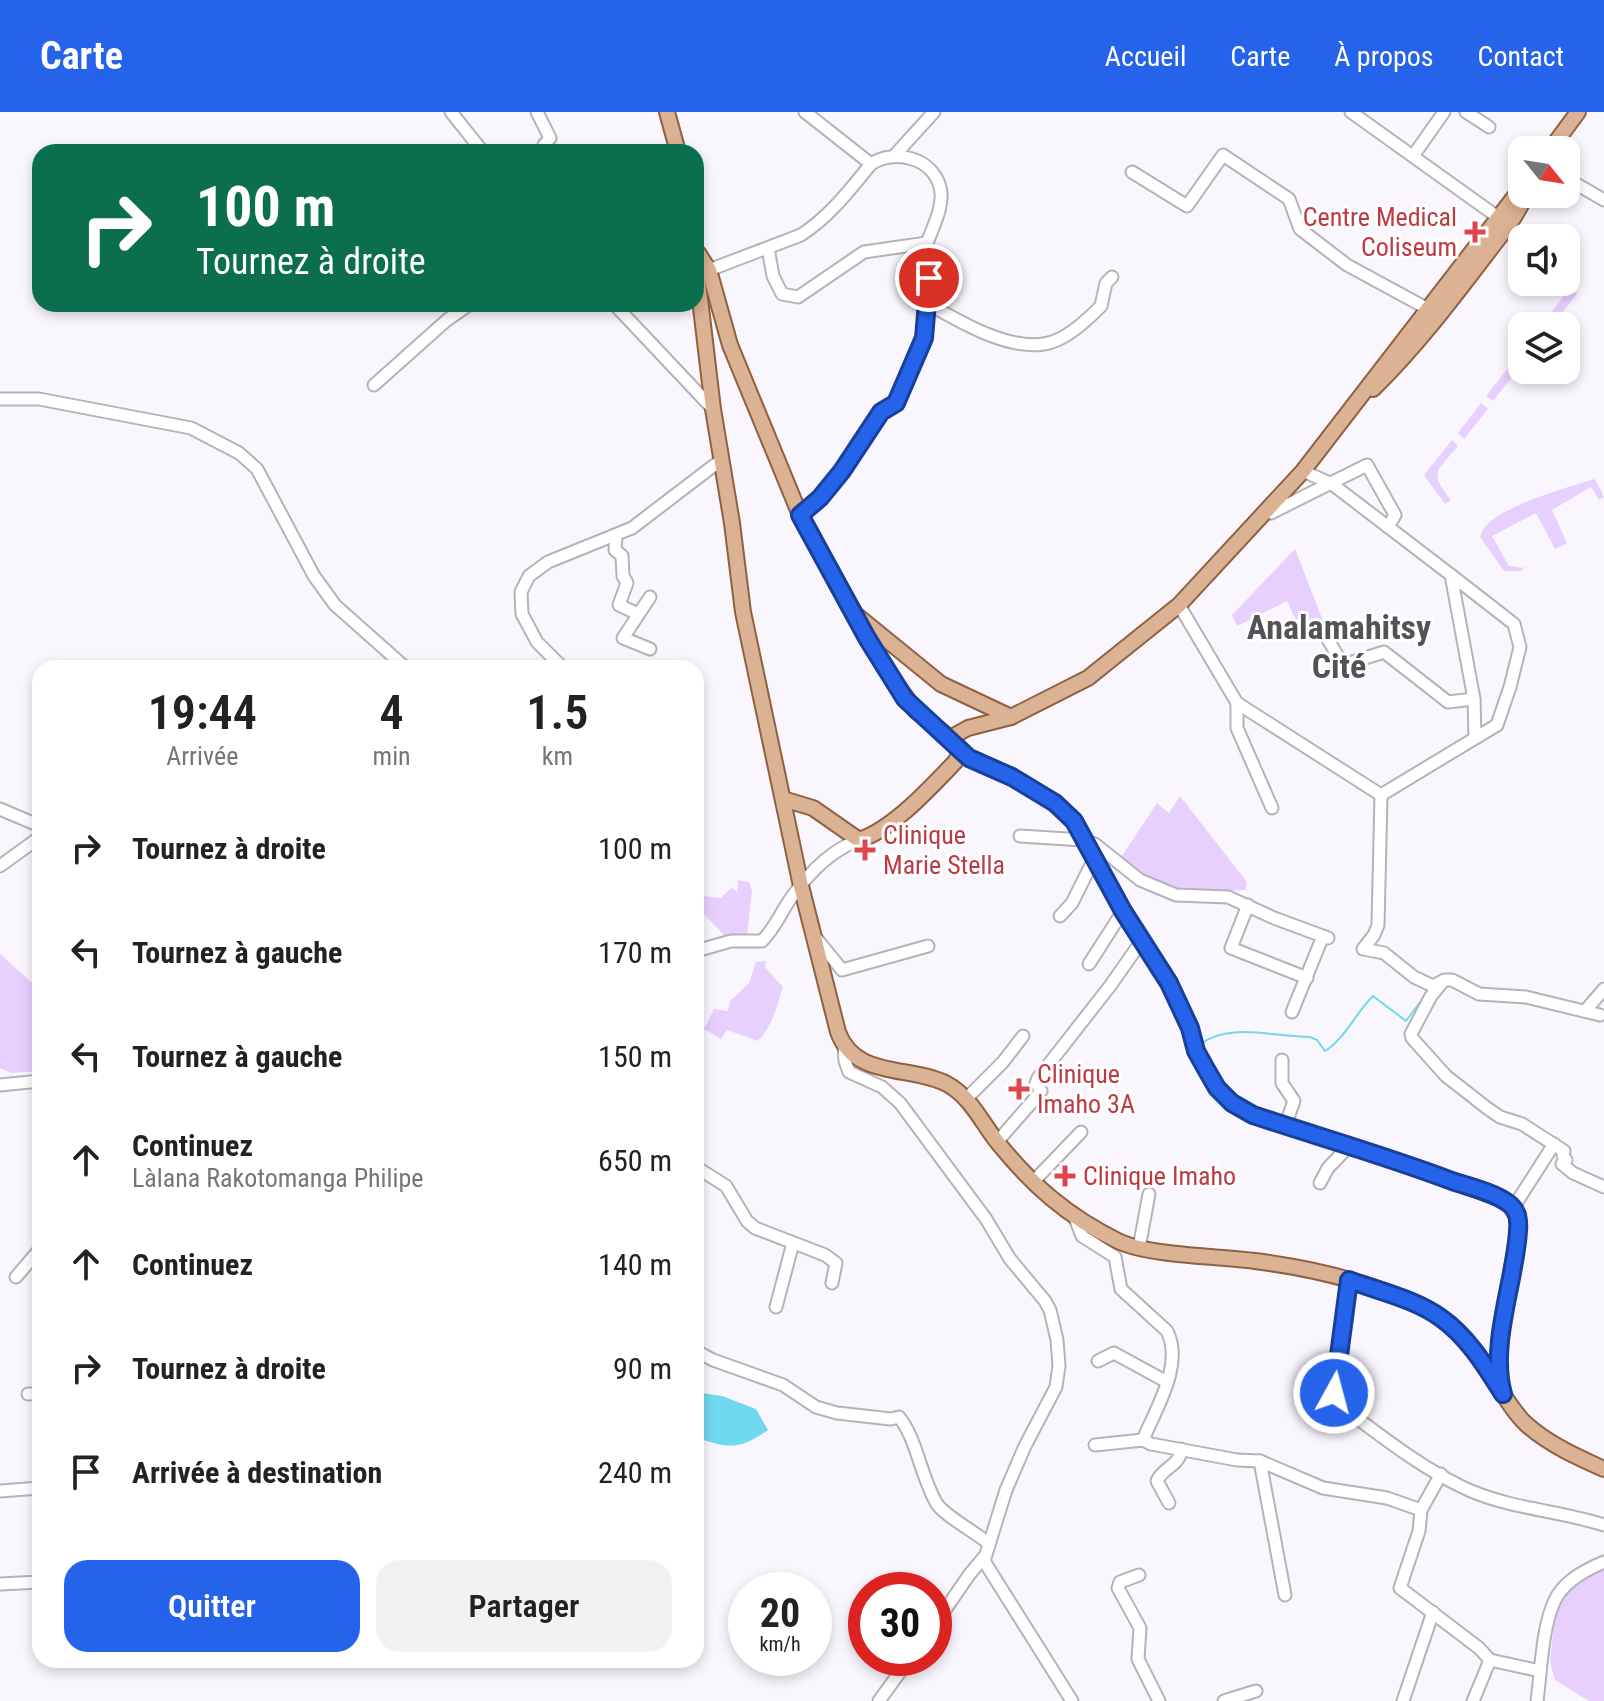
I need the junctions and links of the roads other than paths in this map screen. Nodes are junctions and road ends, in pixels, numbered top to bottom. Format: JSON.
{"nodes":[{"id":1,"x":451,"y":112,"type":"edge"},
{"id":2,"x":537,"y":112,"type":"edge"},
{"id":3,"x":667,"y":112,"type":"edge"},
{"id":4,"x":805,"y":112,"type":"edge"},
{"id":5,"x":934,"y":112,"type":"edge"},
{"id":6,"x":1351,"y":112,"type":"edge"},
{"id":7,"x":1444,"y":112,"type":"edge"},
{"id":8,"x":1466,"y":112,"type":"edge"},
{"id":9,"x":1578,"y":112,"type":"edge"},
{"id":10,"x":1489,"y":127,"type":"dead end"},
{"id":11,"x":1560,"y":136,"type":"edge"},
{"id":12,"x":477,"y":144,"type":"edge"},
{"id":13,"x":545,"y":144,"type":"edge"},
{"id":14,"x":676,"y":144,"type":"edge"},
{"id":15,"x":894,"y":156,"type":"junction"},
{"id":16,"x":1413,"y":156,"type":"junction"},
{"id":17,"x":871,"y":164,"type":"junction"},
{"id":18,"x":1132,"y":172,"type":"dead end"},
{"id":19,"x":1580,"y":186,"type":"edge"},
{"id":20,"x":1604,"y":200,"type":"edge"},
{"id":21,"x":1508,"y":206,"type":"edge"},
{"id":22,"x":1520,"y":208,"type":"edge"},
{"id":23,"x":1499,"y":218,"type":"junction"},
{"id":24,"x":927,"y":243,"type":"junction"},
{"id":25,"x":768,"y":248,"type":"junction"},
{"id":26,"x":704,"y":272,"type":"edge"},
{"id":27,"x":704,"y":274,"type":"edge"},
{"id":28,"x":1112,"y":277,"type":"dead end"},
{"id":29,"x":717,"y":301,"type":"junction"},
{"id":30,"x":927,"y":303,"type":"junction"},
{"id":31,"x":704,"y":304,"type":"edge"},
{"id":32,"x":1428,"y":309,"type":"junction"},
{"id":33,"x":458,"y":312,"type":"edge"},
{"id":34,"x":622,"y":312,"type":"edge"},
{"id":35,"x":702,"y":312,"type":"edge"},
{"id":36,"x":725,"y":327,"type":"junction"},
{"id":37,"x":704,"y":334,"type":"junction"},
{"id":38,"x":374,"y":385,"type":"dead end"},
{"id":39,"x":0,"y":399,"type":"edge"},
{"id":40,"x":713,"y":409,"type":"junction"},
{"id":41,"x":1352,"y":409,"type":"junction"},
{"id":42,"x":721,"y":460,"type":"junction"},
{"id":43,"x":1303,"y":471,"type":"junction"},
{"id":44,"x":1332,"y":484,"type":"junction"},
{"id":45,"x":1267,"y":509,"type":"junction"},
{"id":46,"x":800,"y":515,"type":"junction"},
{"id":47,"x":1388,"y":527,"type":"junction"},
{"id":48,"x":616,"y":536,"type":"junction"},
{"id":49,"x":1451,"y":575,"type":"junction"},
{"id":50,"x":650,"y":597,"type":"dead end"},
{"id":51,"x":1179,"y":605,"type":"junction"},
{"id":52,"x":638,"y":614,"type":"junction"},
{"id":53,"x":855,"y":614,"type":"junction"},
{"id":54,"x":1323,"y":631,"type":"dead end"},
{"id":55,"x":650,"y":649,"type":"dead end"},
{"id":56,"x":397,"y":660,"type":"edge"},
{"id":57,"x":555,"y":660,"type":"edge"},
{"id":58,"x":1474,"y":699,"type":"junction"},
{"id":59,"x":1237,"y":703,"type":"junction"},
{"id":60,"x":1011,"y":717,"type":"junction"},
{"id":61,"x":1475,"y":738,"type":"junction"},
{"id":62,"x":954,"y":743,"type":"junction"},
{"id":63,"x":1381,"y":795,"type":"junction"},
{"id":64,"x":783,"y":799,"type":"junction"},
{"id":65,"x":1272,"y":808,"type":"dead end"},
{"id":66,"x":0,"y":809,"type":"edge"},
{"id":67,"x":32,"y":823,"type":"edge"},
{"id":68,"x":1020,"y":836,"type":"dead end"},
{"id":69,"x":859,"y":840,"type":"junction"},
{"id":70,"x":1083,"y":840,"type":"junction"},
{"id":71,"x":32,"y":843,"type":"edge"},
{"id":72,"x":1094,"y":859,"type":"junction"},
{"id":73,"x":0,"y":866,"type":"edge"},
{"id":74,"x":801,"y":886,"type":"junction"},
{"id":75,"x":1248,"y":905,"type":"junction"},
{"id":76,"x":1123,"y":911,"type":"junction"},
{"id":77,"x":1060,"y":916,"type":"dead end"},
{"id":78,"x":815,"y":937,"type":"junction"},
{"id":79,"x":1143,"y":939,"type":"junction"},
{"id":80,"x":928,"y":946,"type":"dead end"},
{"id":81,"x":704,"y":949,"type":"edge"},
{"id":82,"x":1089,"y":964,"type":"dead end"},
{"id":83,"x":1307,"y":978,"type":"junction"},
{"id":84,"x":1444,"y":980,"type":"junction"},
{"id":85,"x":1604,"y":989,"type":"edge"},
{"id":86,"x":1585,"y":1011,"type":"junction"},
{"id":87,"x":1292,"y":1012,"type":"dead end"},
{"id":88,"x":1600,"y":1015,"type":"dead end"},
{"id":89,"x":1023,"y":1036,"type":"dead end"},
{"id":90,"x":844,"y":1045,"type":"junction"},
{"id":91,"x":1282,"y":1060,"type":"dead end"},
{"id":92,"x":32,"y":1081,"type":"edge"},
{"id":93,"x":3,"y":1082,"type":"edge"},
{"id":94,"x":966,"y":1099,"type":"junction"},
{"id":95,"x":1285,"y":1126,"type":"junction"},
{"id":96,"x":1081,"y":1132,"type":"dead end"},
{"id":97,"x":997,"y":1142,"type":"junction"},
{"id":98,"x":1554,"y":1144,"type":"junction"},
{"id":99,"x":1348,"y":1147,"type":"junction"},
{"id":100,"x":704,"y":1172,"type":"edge"},
{"id":101,"x":1033,"y":1182,"type":"junction"},
{"id":102,"x":1320,"y":1183,"type":"dead end"},
{"id":103,"x":1604,"y":1187,"type":"edge"},
{"id":104,"x":1149,"y":1194,"type":"dead end"},
{"id":105,"x":1513,"y":1208,"type":"junction"},
{"id":106,"x":1075,"y":1218,"type":"junction"},
{"id":107,"x":793,"y":1243,"type":"junction"},
{"id":108,"x":1139,"y":1248,"type":"junction"},
{"id":109,"x":32,"y":1258,"type":"edge"},
{"id":110,"x":16,"y":1277,"type":"dead end"},
{"id":111,"x":1349,"y":1280,"type":"junction"},
{"id":112,"x":832,"y":1283,"type":"dead end"},
{"id":113,"x":776,"y":1307,"type":"dead end"},
{"id":114,"x":704,"y":1354,"type":"edge"},
{"id":115,"x":1098,"y":1361,"type":"dead end"},
{"id":116,"x":1167,"y":1382,"type":"junction"},
{"id":117,"x":1503,"y":1394,"type":"junction"},
{"id":118,"x":1143,"y":1440,"type":"junction"},
{"id":119,"x":1095,"y":1445,"type":"dead end"},
{"id":120,"x":1181,"y":1449,"type":"junction"},
{"id":121,"x":1260,"y":1461,"type":"junction"},
{"id":122,"x":1604,"y":1469,"type":"edge"},
{"id":123,"x":1441,"y":1474,"type":"junction"},
{"id":124,"x":32,"y":1489,"type":"edge"},
{"id":125,"x":0,"y":1491,"type":"edge"},
{"id":126,"x":1169,"y":1503,"type":"dead end"},
{"id":127,"x":1421,"y":1510,"type":"junction"},
{"id":128,"x":1604,"y":1525,"type":"edge"},
{"id":129,"x":988,"y":1543,"type":"junction"},
{"id":130,"x":984,"y":1557,"type":"junction"},
{"id":131,"x":1604,"y":1562,"type":"edge"},
{"id":132,"x":1139,"y":1575,"type":"dead end"},
{"id":133,"x":32,"y":1582,"type":"edge"},
{"id":134,"x":0,"y":1584,"type":"edge"},
{"id":135,"x":1285,"y":1595,"type":"dead end"},
{"id":136,"x":952,"y":1601,"type":"edge"},
{"id":137,"x":1433,"y":1612,"type":"junction"},
{"id":138,"x":1490,"y":1660,"type":"junction"},
{"id":139,"x":1540,"y":1671,"type":"junction"},
{"id":140,"x":897,"y":1676,"type":"edge"},
{"id":141,"x":1256,"y":1691,"type":"dead end"},
{"id":142,"x":879,"y":1701,"type":"edge"},
{"id":143,"x":1072,"y":1701,"type":"edge"},
{"id":144,"x":1159,"y":1701,"type":"edge"},
{"id":145,"x":1224,"y":1701,"type":"edge"},
{"id":146,"x":1403,"y":1701,"type":"edge"},
{"id":147,"x":1473,"y":1701,"type":"edge"},
{"id":148,"x":1537,"y":1701,"type":"edge"}],
"edges":[{"from":1,"to":12,"type":"street"},
{"from":2,"to":13,"type":"street"},
{"from":3,"to":14,"type":"main road"},
{"from":4,"to":17,"type":"street"},
{"from":5,"to":15,"type":"street"},
{"from":6,"to":16,"type":"street"},
{"from":7,"to":16,"type":"street"},
{"from":8,"to":10,"type":"street"},
{"from":9,"to":11,"type":"main road"},
{"from":15,"to":17,"type":"street"},
{"from":15,"to":24,"type":"street"},
{"from":16,"to":23,"type":"street"},
{"from":17,"to":25,"type":"street"},
{"from":18,"to":32,"type":"street"},
{"from":19,"to":20,"type":"street"},
{"from":21,"to":23,"type":"main road"},
{"from":22,"to":41,"type":"main road"},
{"from":23,"to":32,"type":"main road"},
{"from":24,"to":25,"type":"street"},
{"from":24,"to":30,"type":"street"},
{"from":25,"to":26,"type":"street"},
{"from":27,"to":29,"type":"main road"},
{"from":28,"to":30,"type":"street"},
{"from":29,"to":31,"type":"main road"},
{"from":29,"to":36,"type":"main road"},
{"from":30,"to":46,"type":"street"},
{"from":32,"to":41,"type":"main road"},
{"from":33,"to":38,"type":"street"},
{"from":34,"to":40,"type":"street"},
{"from":35,"to":37,"type":"main road"},
{"from":36,"to":37,"type":"main road"},
{"from":36,"to":46,"type":"main road"},
{"from":37,"to":40,"type":"main road"},
{"from":39,"to":56,"type":"street"},
{"from":40,"to":42,"type":"main road"},
{"from":41,"to":43,"type":"main road"},
{"from":42,"to":48,"type":"street"},
{"from":42,"to":64,"type":"main road"},
{"from":43,"to":44,"type":"street"},
{"from":43,"to":45,"type":"main road"},
{"from":44,"to":45,"type":"street"},
{"from":44,"to":47,"type":"street"},
{"from":44,"to":47,"type":"street"},
{"from":45,"to":51,"type":"main road"},
{"from":46,"to":53,"type":"main road"},
{"from":47,"to":49,"type":"street"},
{"from":48,"to":52,"type":"street"},
{"from":48,"to":57,"type":"street"},
{"from":49,"to":58,"type":"street"},
{"from":49,"to":61,"type":"street"},
{"from":50,"to":52,"type":"street"},
{"from":51,"to":59,"type":"street"},
{"from":51,"to":60,"type":"main road"},
{"from":52,"to":55,"type":"street"},
{"from":53,"to":60,"type":"main road"},
{"from":53,"to":62,"type":"main road"},
{"from":54,"to":58,"type":"street"},
{"from":58,"to":61,"type":"street"},
{"from":59,"to":63,"type":"street"},
{"from":59,"to":65,"type":"street"},
{"from":60,"to":62,"type":"main road"},
{"from":61,"to":63,"type":"street"},
{"from":62,"to":69,"type":"main road"},
{"from":62,"to":70,"type":"main road"},
{"from":63,"to":84,"type":"street"},
{"from":64,"to":69,"type":"main road"},
{"from":64,"to":74,"type":"main road"},
{"from":66,"to":67,"type":"street"},
{"from":68,"to":70,"type":"street"},
{"from":69,"to":74,"type":"street"},
{"from":70,"to":72,"type":"main road"},
{"from":70,"to":75,"type":"street"},
{"from":71,"to":73,"type":"street"},
{"from":72,"to":76,"type":"main road"},
{"from":72,"to":77,"type":"street"},
{"from":74,"to":78,"type":"main road"},
{"from":74,"to":81,"type":"street"},
{"from":75,"to":83,"type":"street"},
{"from":75,"to":83,"type":"street"},
{"from":76,"to":79,"type":"main road"},
{"from":76,"to":82,"type":"street"},
{"from":78,"to":80,"type":"street"},
{"from":78,"to":90,"type":"main road"},
{"from":79,"to":95,"type":"main road"},
{"from":79,"to":97,"type":"street"},
{"from":83,"to":87,"type":"street"},
{"from":84,"to":86,"type":"street"},
{"from":84,"to":98,"type":"street"},
{"from":85,"to":86,"type":"street"},
{"from":86,"to":88,"type":"street"},
{"from":89,"to":94,"type":"street"},
{"from":90,"to":94,"type":"main road"},
{"from":90,"to":129,"type":"street"},
{"from":91,"to":95,"type":"street"},
{"from":92,"to":93,"type":"street"},
{"from":94,"to":97,"type":"main road"},
{"from":95,"to":99,"type":"main road"},
{"from":96,"to":101,"type":"street"},
{"from":97,"to":101,"type":"main road"},
{"from":98,"to":103,"type":"street"},
{"from":98,"to":105,"type":"street"},
{"from":99,"to":102,"type":"street"},
{"from":99,"to":105,"type":"main road"},
{"from":100,"to":107,"type":"street"},
{"from":101,"to":106,"type":"main road"},
{"from":104,"to":108,"type":"street"},
{"from":105,"to":117,"type":"main road"},
{"from":106,"to":108,"type":"main road"},
{"from":106,"to":116,"type":"street"},
{"from":107,"to":112,"type":"street"},
{"from":107,"to":113,"type":"street"},
{"from":108,"to":111,"type":"main road"},
{"from":109,"to":110,"type":"street"},
{"from":111,"to":117,"type":"main road"},
{"from":111,"to":123,"type":"street"},
{"from":114,"to":129,"type":"street"},
{"from":115,"to":116,"type":"street"},
{"from":116,"to":118,"type":"street"},
{"from":117,"to":122,"type":"main road"},
{"from":118,"to":119,"type":"street"},
{"from":118,"to":120,"type":"street"},
{"from":120,"to":121,"type":"street"},
{"from":120,"to":126,"type":"street"},
{"from":121,"to":127,"type":"street"},
{"from":121,"to":135,"type":"street"},
{"from":123,"to":127,"type":"street"},
{"from":123,"to":128,"type":"street"},
{"from":124,"to":125,"type":"street"},
{"from":127,"to":137,"type":"street"},
{"from":129,"to":130,"type":"street"},
{"from":130,"to":136,"type":"street"},
{"from":130,"to":143,"type":"street"},
{"from":131,"to":139,"type":"street"},
{"from":132,"to":144,"type":"street"},
{"from":133,"to":134,"type":"street"},
{"from":137,"to":138,"type":"street"},
{"from":137,"to":146,"type":"street"},
{"from":138,"to":139,"type":"street"},
{"from":138,"to":147,"type":"street"},
{"from":139,"to":148,"type":"street"},
{"from":140,"to":142,"type":"street"},
{"from":141,"to":145,"type":"street"}]}
